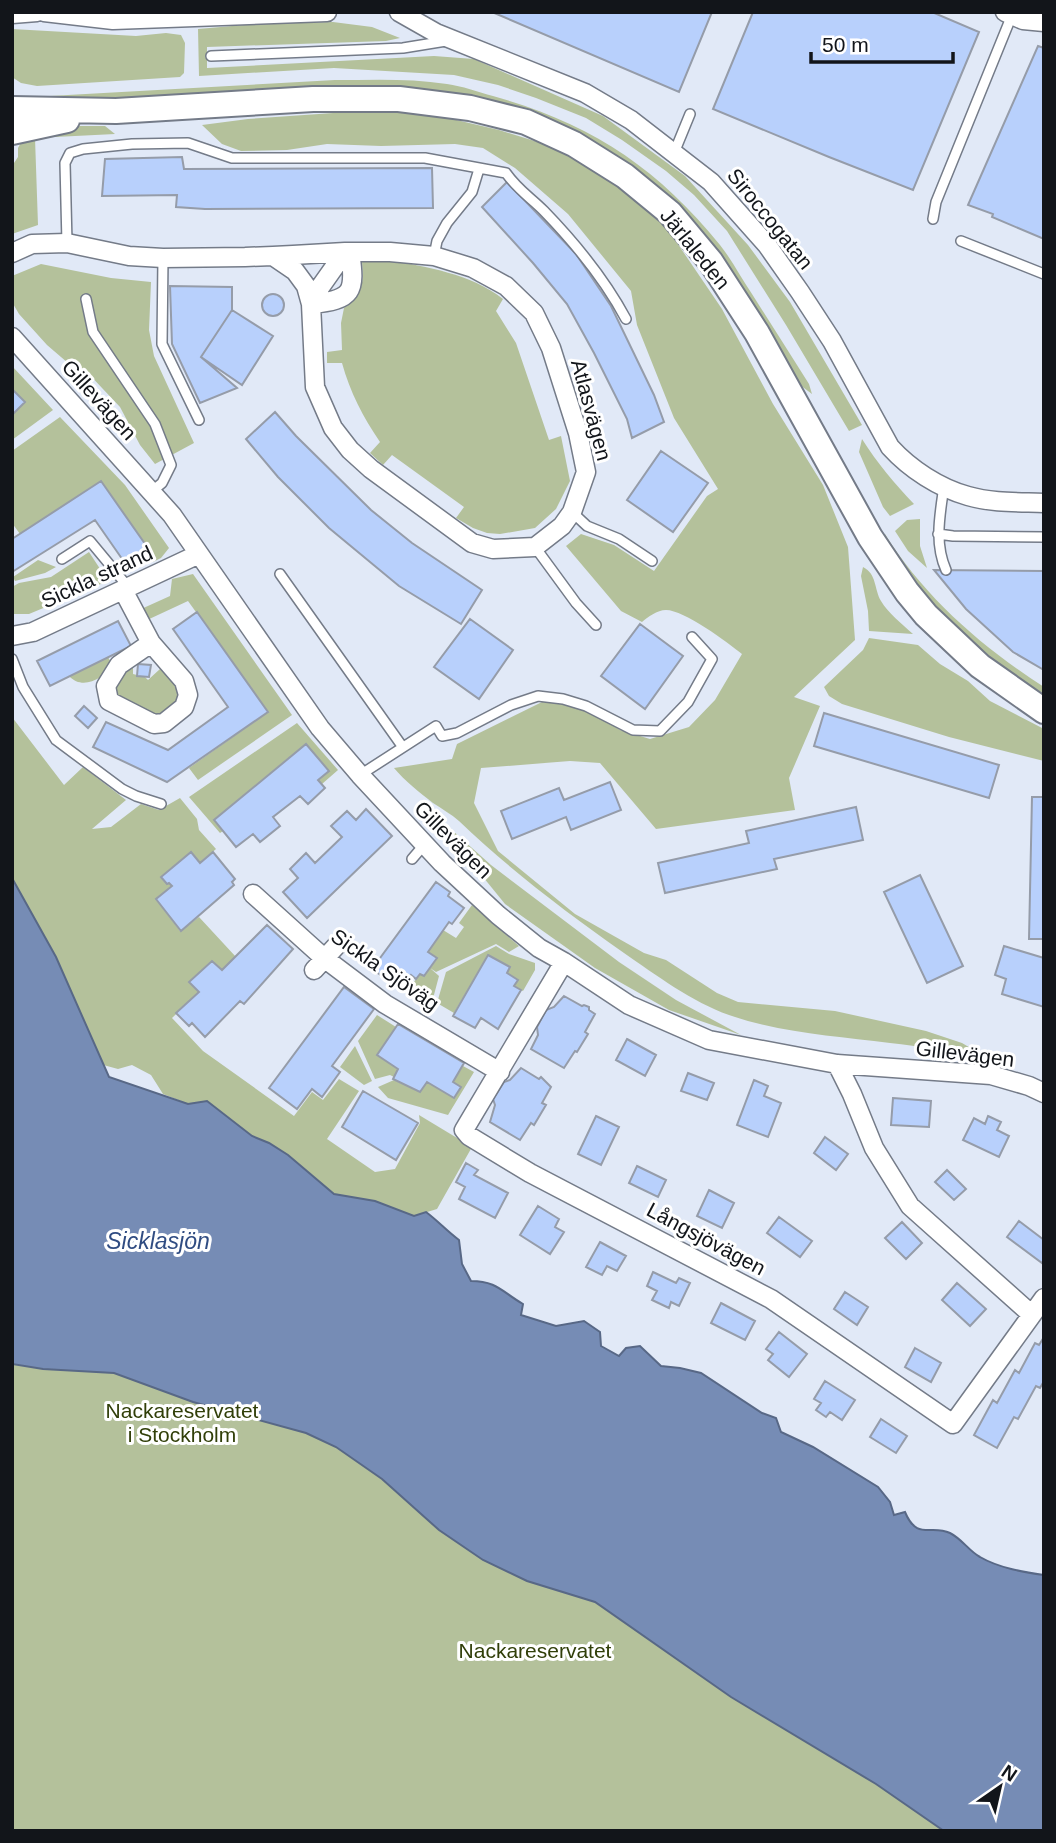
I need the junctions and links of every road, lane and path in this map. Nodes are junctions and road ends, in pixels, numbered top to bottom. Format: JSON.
{"nodes":[{"id":1,"x":37,"y":12,"type":"edge"},
{"id":2,"x":44,"y":12,"type":"edge"},
{"id":3,"x":327,"y":12,"type":"edge"},
{"id":4,"x":399,"y":12,"type":"edge"},
{"id":5,"x":12,"y":14,"type":"edge"},
{"id":6,"x":219,"y":14,"type":"edge"},
{"id":7,"x":1008,"y":14,"type":"edge"},
{"id":8,"x":1044,"y":22,"type":"edge"},
{"id":9,"x":455,"y":40,"type":"junction"},
{"id":10,"x":211,"y":56,"type":"dead end"},
{"id":11,"x":12,"y":109,"type":"edge"},
{"id":12,"x":116,"y":111,"type":"junction"},
{"id":13,"x":690,"y":114,"type":"dead end"},
{"id":14,"x":12,"y":132,"type":"edge"},
{"id":15,"x":674,"y":153,"type":"junction"},
{"id":16,"x":480,"y":169,"type":"junction"},
{"id":17,"x":933,"y":219,"type":"dead end"},
{"id":18,"x":961,"y":241,"type":"dead end"},
{"id":19,"x":67,"y":243,"type":"junction"},
{"id":20,"x":347,"y":252,"type":"junction"},
{"id":21,"x":12,"y":253,"type":"edge"},
{"id":22,"x":273,"y":256,"type":"junction"},
{"id":23,"x":434,"y":256,"type":"junction"},
{"id":24,"x":163,"y":258,"type":"junction"},
{"id":25,"x":1044,"y":274,"type":"edge"},
{"id":26,"x":86,"y":299,"type":"dead end"},
{"id":27,"x":312,"y":304,"type":"junction"},
{"id":28,"x":626,"y":319,"type":"dead end"},
{"id":29,"x":12,"y":337,"type":"edge"},
{"id":30,"x":199,"y":420,"type":"dead end"},
{"id":31,"x":944,"y":486,"type":"junction"},
{"id":32,"x":151,"y":492,"type":"junction"},
{"id":33,"x":1044,"y":503,"type":"edge"},
{"id":34,"x":572,"y":512,"type":"junction"},
{"id":35,"x":938,"y":534,"type":"junction"},
{"id":36,"x":1044,"y":537,"type":"edge"},
{"id":37,"x":535,"y":547,"type":"junction"},
{"id":38,"x":200,"y":554,"type":"junction"},
{"id":39,"x":62,"y":559,"type":"dead end"},
{"id":40,"x":652,"y":561,"type":"dead end"},
{"id":41,"x":946,"y":570,"type":"dead end"},
{"id":42,"x":280,"y":574,"type":"dead end"},
{"id":43,"x":126,"y":589,"type":"junction"},
{"id":44,"x":596,"y":625,"type":"dead end"},
{"id":45,"x":12,"y":636,"type":"edge"},
{"id":46,"x":692,"y":637,"type":"dead end"},
{"id":47,"x":150,"y":643,"type":"junction"},
{"id":48,"x":12,"y":659,"type":"edge"},
{"id":49,"x":1044,"y":711,"type":"edge"},
{"id":50,"x":402,"y":746,"type":"junction"},
{"id":51,"x":360,"y":775,"type":"junction"},
{"id":52,"x":161,"y":804,"type":"dead end"},
{"id":53,"x":424,"y":845,"type":"junction"},
{"id":54,"x":412,"y":859,"type":"dead end"},
{"id":55,"x":253,"y":894,"type":"dead end"},
{"id":56,"x":564,"y":962,"type":"junction"},
{"id":57,"x":837,"y":1064,"type":"junction"},
{"id":58,"x":500,"y":1072,"type":"junction"},
{"id":59,"x":1044,"y":1093,"type":"edge"},
{"id":60,"x":1044,"y":1298,"type":"edge"},
{"id":61,"x":1031,"y":1314,"type":"junction"}],
"edges":[{"from":1,"to":5,"type":"street"},
{"from":2,"to":6,"type":"street"},
{"from":3,"to":6,"type":"street"},
{"from":4,"to":9,"type":"street","name":"Siroccogatan"},
{"from":7,"to":8,"type":"street"},
{"from":7,"to":17,"type":"lane"},
{"from":9,"to":10,"type":"lane"},
{"from":9,"to":15,"type":"street","name":"Siroccogatan"},
{"from":11,"to":12,"type":"main road","name":"Järlaleden"},
{"from":12,"to":14,"type":"main road","name":"Järlaleden"},
{"from":12,"to":49,"type":"main road","name":"Järlaleden"},
{"from":13,"to":15,"type":"lane"},
{"from":15,"to":31,"type":"street","name":"Siroccogatan"},
{"from":16,"to":19,"type":"lane"},
{"from":16,"to":23,"type":"lane"},
{"from":16,"to":28,"type":"lane"},
{"from":18,"to":25,"type":"lane"},
{"from":19,"to":21,"type":"street","name":"Atlasvägen"},
{"from":19,"to":24,"type":"street","name":"Atlasvägen"},
{"from":20,"to":22,"type":"street","name":"Atlasvägen"},
{"from":20,"to":23,"type":"street","name":"Atlasvägen"},
{"from":20,"to":27,"type":"street"},
{"from":20,"to":27,"type":"street"},
{"from":22,"to":24,"type":"street","name":"Atlasvägen"},
{"from":22,"to":27,"type":"street"},
{"from":23,"to":34,"type":"street","name":"Atlasvägen"},
{"from":24,"to":30,"type":"lane"},
{"from":26,"to":32,"type":"lane"},
{"from":27,"to":37,"type":"street"},
{"from":29,"to":32,"type":"street","name":"Gillevägen"},
{"from":31,"to":33,"type":"street","name":"Siroccogatan"},
{"from":31,"to":35,"type":"lane"},
{"from":32,"to":38,"type":"street","name":"Gillevägen"},
{"from":34,"to":37,"type":"street","name":"Atlasvägen"},
{"from":34,"to":40,"type":"lane"},
{"from":35,"to":36,"type":"lane"},
{"from":35,"to":41,"type":"lane"},
{"from":37,"to":44,"type":"lane"},
{"from":38,"to":43,"type":"street","name":"Sickla strand"},
{"from":38,"to":51,"type":"street","name":"Gillevägen"},
{"from":39,"to":43,"type":"lane"},
{"from":42,"to":50,"type":"lane"},
{"from":43,"to":45,"type":"street","name":"Sickla strand"},
{"from":43,"to":47,"type":"street"},
{"from":46,"to":50,"type":"lane"},
{"from":47,"to":47,"type":"street"},
{"from":48,"to":52,"type":"lane"},
{"from":50,"to":51,"type":"lane"},
{"from":51,"to":53,"type":"street","name":"Gillevägen"},
{"from":53,"to":54,"type":"lane"},
{"from":53,"to":56,"type":"street","name":"Gillevägen"},
{"from":55,"to":58,"type":"street","name":"Sickla Sjöväg"},
{"from":56,"to":57,"type":"street","name":"Gillevägen"},
{"from":56,"to":58,"type":"street","name":"Långsjövägen"},
{"from":57,"to":59,"type":"street","name":"Gillevägen"},
{"from":57,"to":61,"type":"street"},
{"from":58,"to":61,"type":"street","name":"Långsjövägen"},
{"from":60,"to":61,"type":"street","name":"Långsjövägen"}]}
